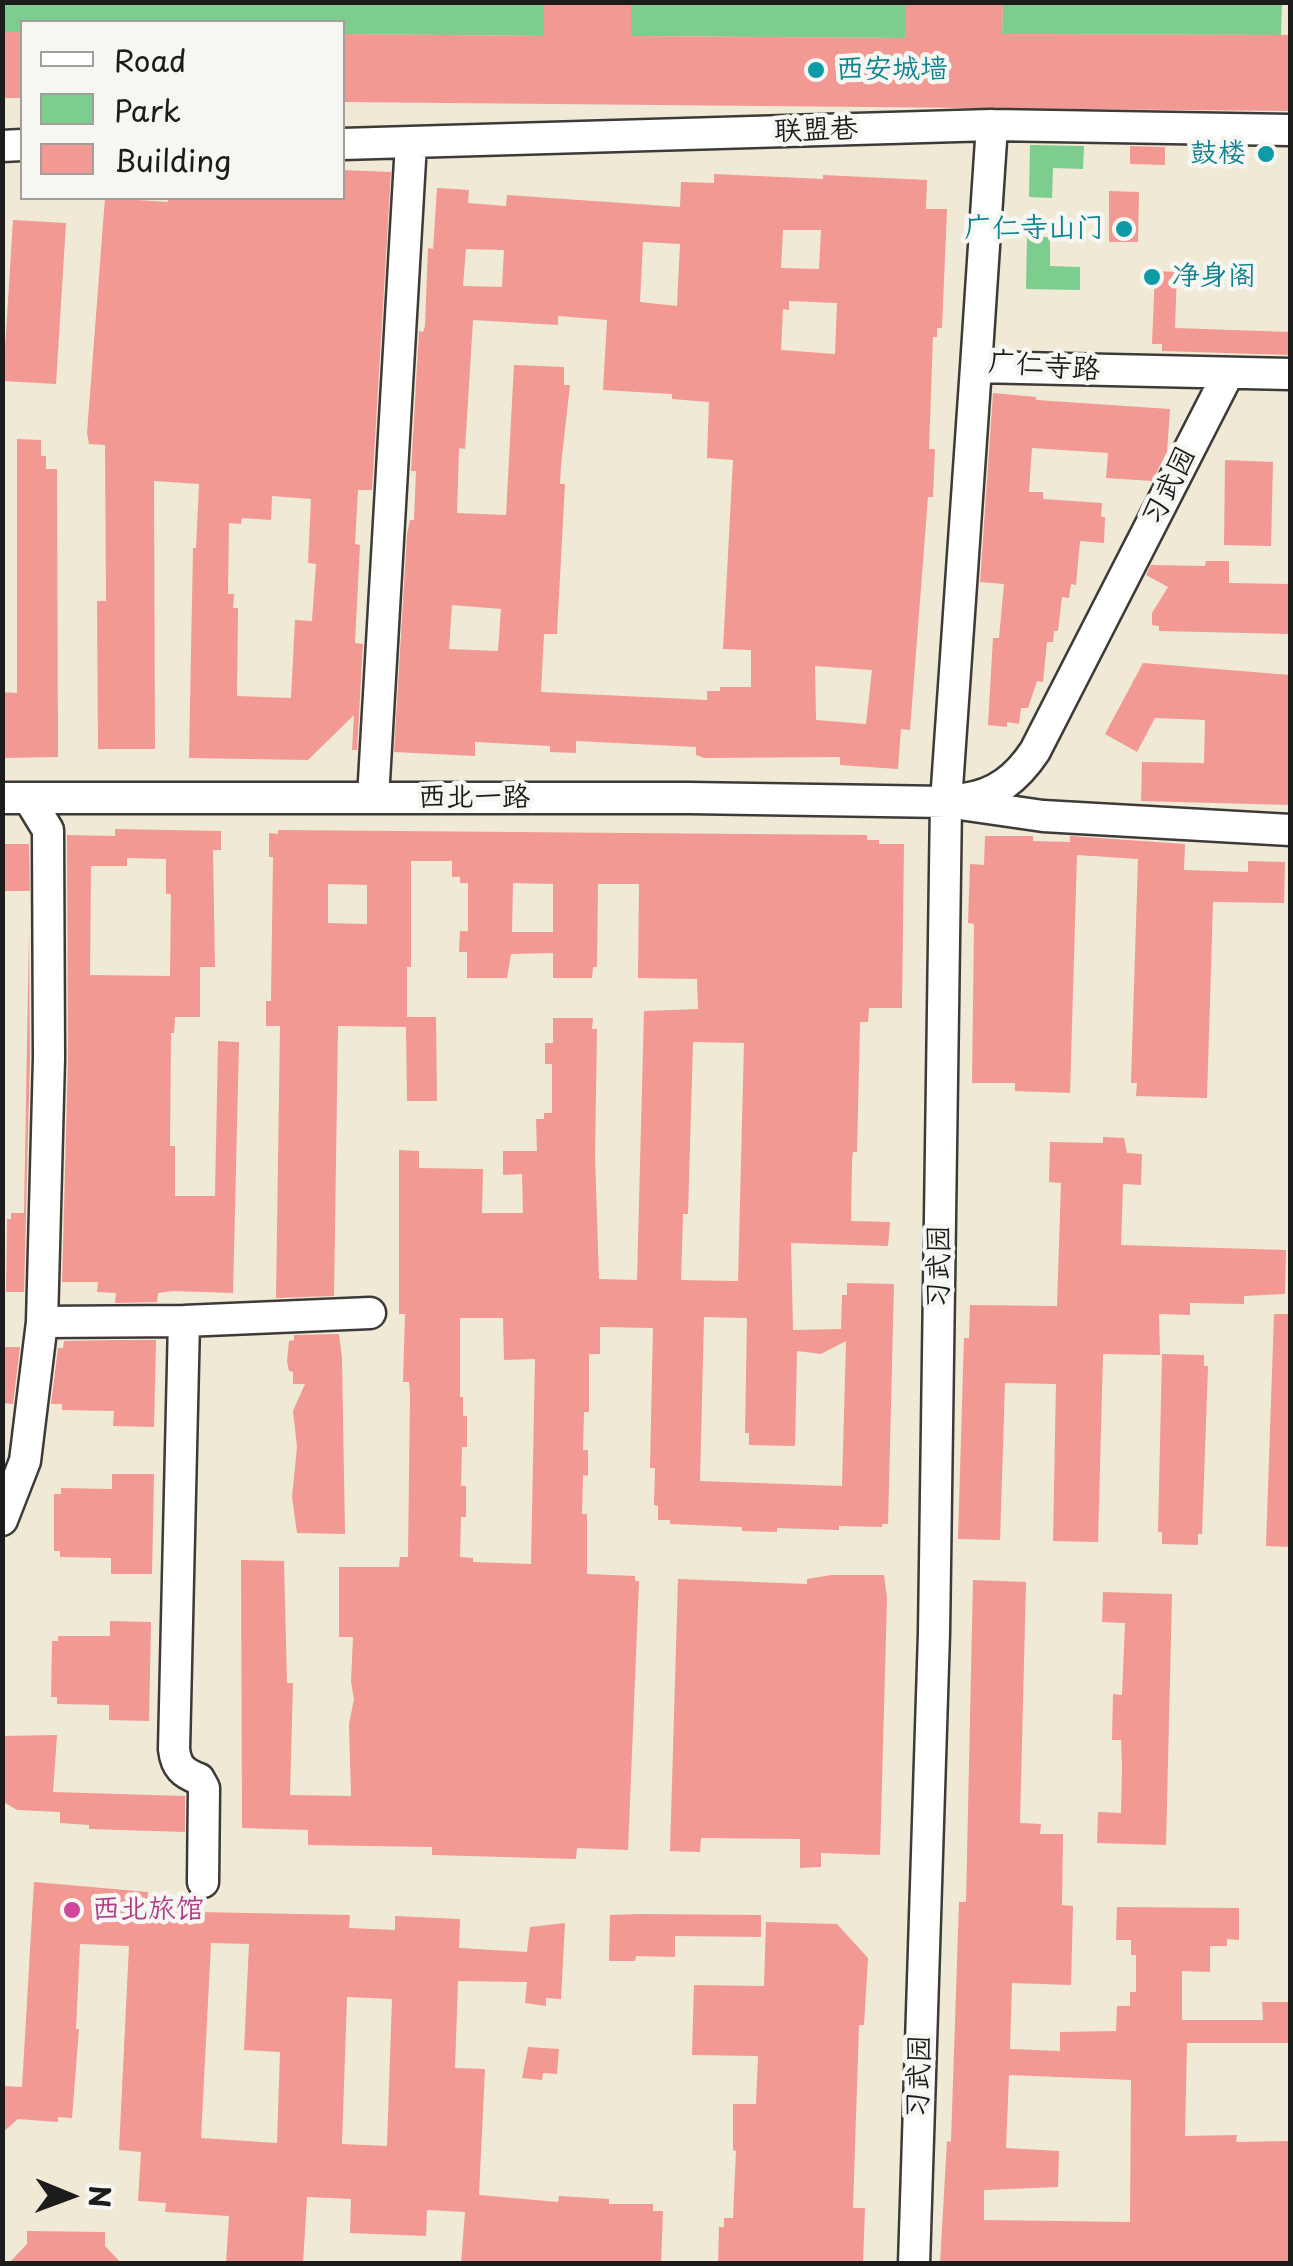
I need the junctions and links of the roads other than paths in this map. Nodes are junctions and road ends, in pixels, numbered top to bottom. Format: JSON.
{"nodes":[{"id":1,"x":992,"y":125,"type":"junction"},
{"id":2,"x":1290,"y":130,"type":"edge"},
{"id":3,"x":345,"y":144,"type":"edge"},
{"id":4,"x":411,"y":144,"type":"junction"},
{"id":5,"x":976,"y":367,"type":"junction"},
{"id":6,"x":1228,"y":374,"type":"junction"},
{"id":7,"x":1290,"y":374,"type":"edge"},
{"id":8,"x":373,"y":798,"type":"junction"},
{"id":9,"x":16,"y":799,"type":"edge"},
{"id":10,"x":946,"y":802,"type":"junction"},
{"id":11,"x":1290,"y":830,"type":"edge"},
{"id":12,"x":370,"y":1313,"type":"dead end"},
{"id":13,"x":184,"y":1321,"type":"junction"},
{"id":14,"x":42,"y":1322,"type":"junction"},
{"id":15,"x":2,"y":1520,"type":"edge"},
{"id":16,"x":202,"y":1882,"type":"dead end"},
{"id":17,"x":914,"y":2264,"type":"edge"}],
"edges":[{"from":1,"to":2,"type":"street","name":"联盟巷"},
{"from":1,"to":4,"type":"street","name":"联盟巷"},
{"from":1,"to":5,"type":"street","name":"广仁寺路"},
{"from":3,"to":4,"type":"street","name":"联盟巷"},
{"from":4,"to":8,"type":"street"},
{"from":5,"to":6,"type":"street","name":"广仁寺路"},
{"from":5,"to":10,"type":"street"},
{"from":6,"to":7,"type":"street","name":"广仁寺路"},
{"from":6,"to":10,"type":"street","name":"习武园"},
{"from":8,"to":9,"type":"street","name":"西北一路"},
{"from":8,"to":10,"type":"street","name":"西北一路"},
{"from":9,"to":14,"type":"street"},
{"from":10,"to":11,"type":"street"},
{"from":10,"to":17,"type":"street","name":"习武园"},
{"from":12,"to":13,"type":"street"},
{"from":13,"to":14,"type":"street"},
{"from":13,"to":16,"type":"street"},
{"from":14,"to":15,"type":"street"}]}
